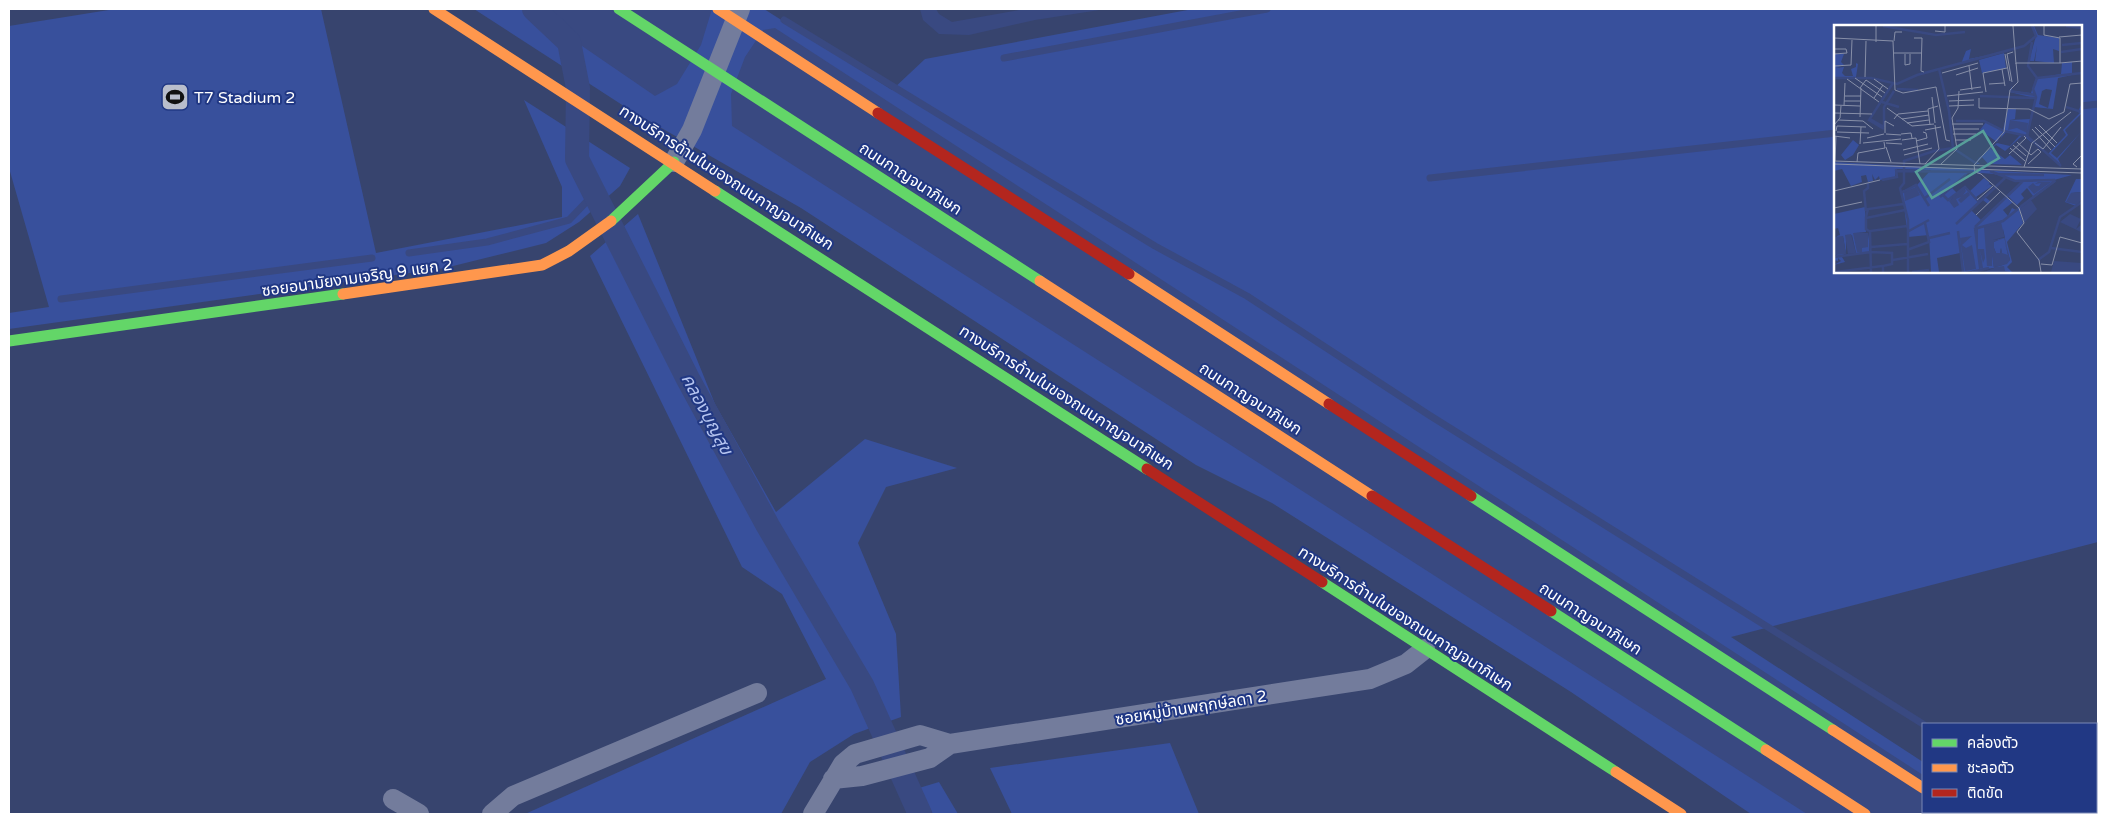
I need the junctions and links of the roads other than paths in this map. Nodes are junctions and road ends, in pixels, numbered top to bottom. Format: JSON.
{"nodes":[{"id":1,"x":434,"y":9,"type":"edge"},
{"id":2,"x":619,"y":9,"type":"edge"},
{"id":3,"x":718,"y":9,"type":"edge"},
{"id":4,"x":740,"y":9,"type":"edge"},
{"id":5,"x":674,"y":162,"type":"junction"},
{"id":6,"x":9,"y":341,"type":"edge"},
{"id":7,"x":1425,"y":649,"type":"junction"},
{"id":8,"x":757,"y":693,"type":"dead end"},
{"id":9,"x":950,"y":744,"type":"junction"},
{"id":10,"x":833,"y":779,"type":"junction"},
{"id":11,"x":1922,"y":787,"type":"edge"},
{"id":12,"x":393,"y":799,"type":"dead end"},
{"id":13,"x":419,"y":814,"type":"edge"},
{"id":14,"x":492,"y":814,"type":"edge"},
{"id":15,"x":813,"y":814,"type":"edge"},
{"id":16,"x":1681,"y":814,"type":"edge"},
{"id":17,"x":1865,"y":814,"type":"edge"}],
"edges":[{"from":1,"to":5,"type":"main road","name":"ทางบริการด้านในของถนนกาญจนาภิเษก"},
{"from":2,"to":17,"type":"main road","name":"ถนนกาญจนาภิเษก","bridge":true},
{"from":3,"to":11,"type":"main road","bridge":true},
{"from":4,"to":5,"type":"street"},
{"from":5,"to":6,"type":"main road","name":"ซอยอนามัยงามเจริญ 9 แยก 2"},
{"from":5,"to":7,"type":"main road","name":"ทางบริการด้านในของถนนกาญจนาภิเษก"},
{"from":7,"to":9,"type":"street","name":"ซอยหมู่บ้านพฤกษ์ลดา 2"},
{"from":7,"to":16,"type":"main road","name":"ทางบริการด้านในของถนนกาญจนาภิเษก"},
{"from":8,"to":14,"type":"street"},
{"from":9,"to":10,"type":"street","name":"ซอยหมู่บ้านพฤกษ์ลดา 2"},
{"from":9,"to":10,"type":"street","name":"ซอยหมู่บ้านพฤกษ์ลดา 2"},
{"from":10,"to":15,"type":"street"},
{"from":12,"to":13,"type":"street"}]}
